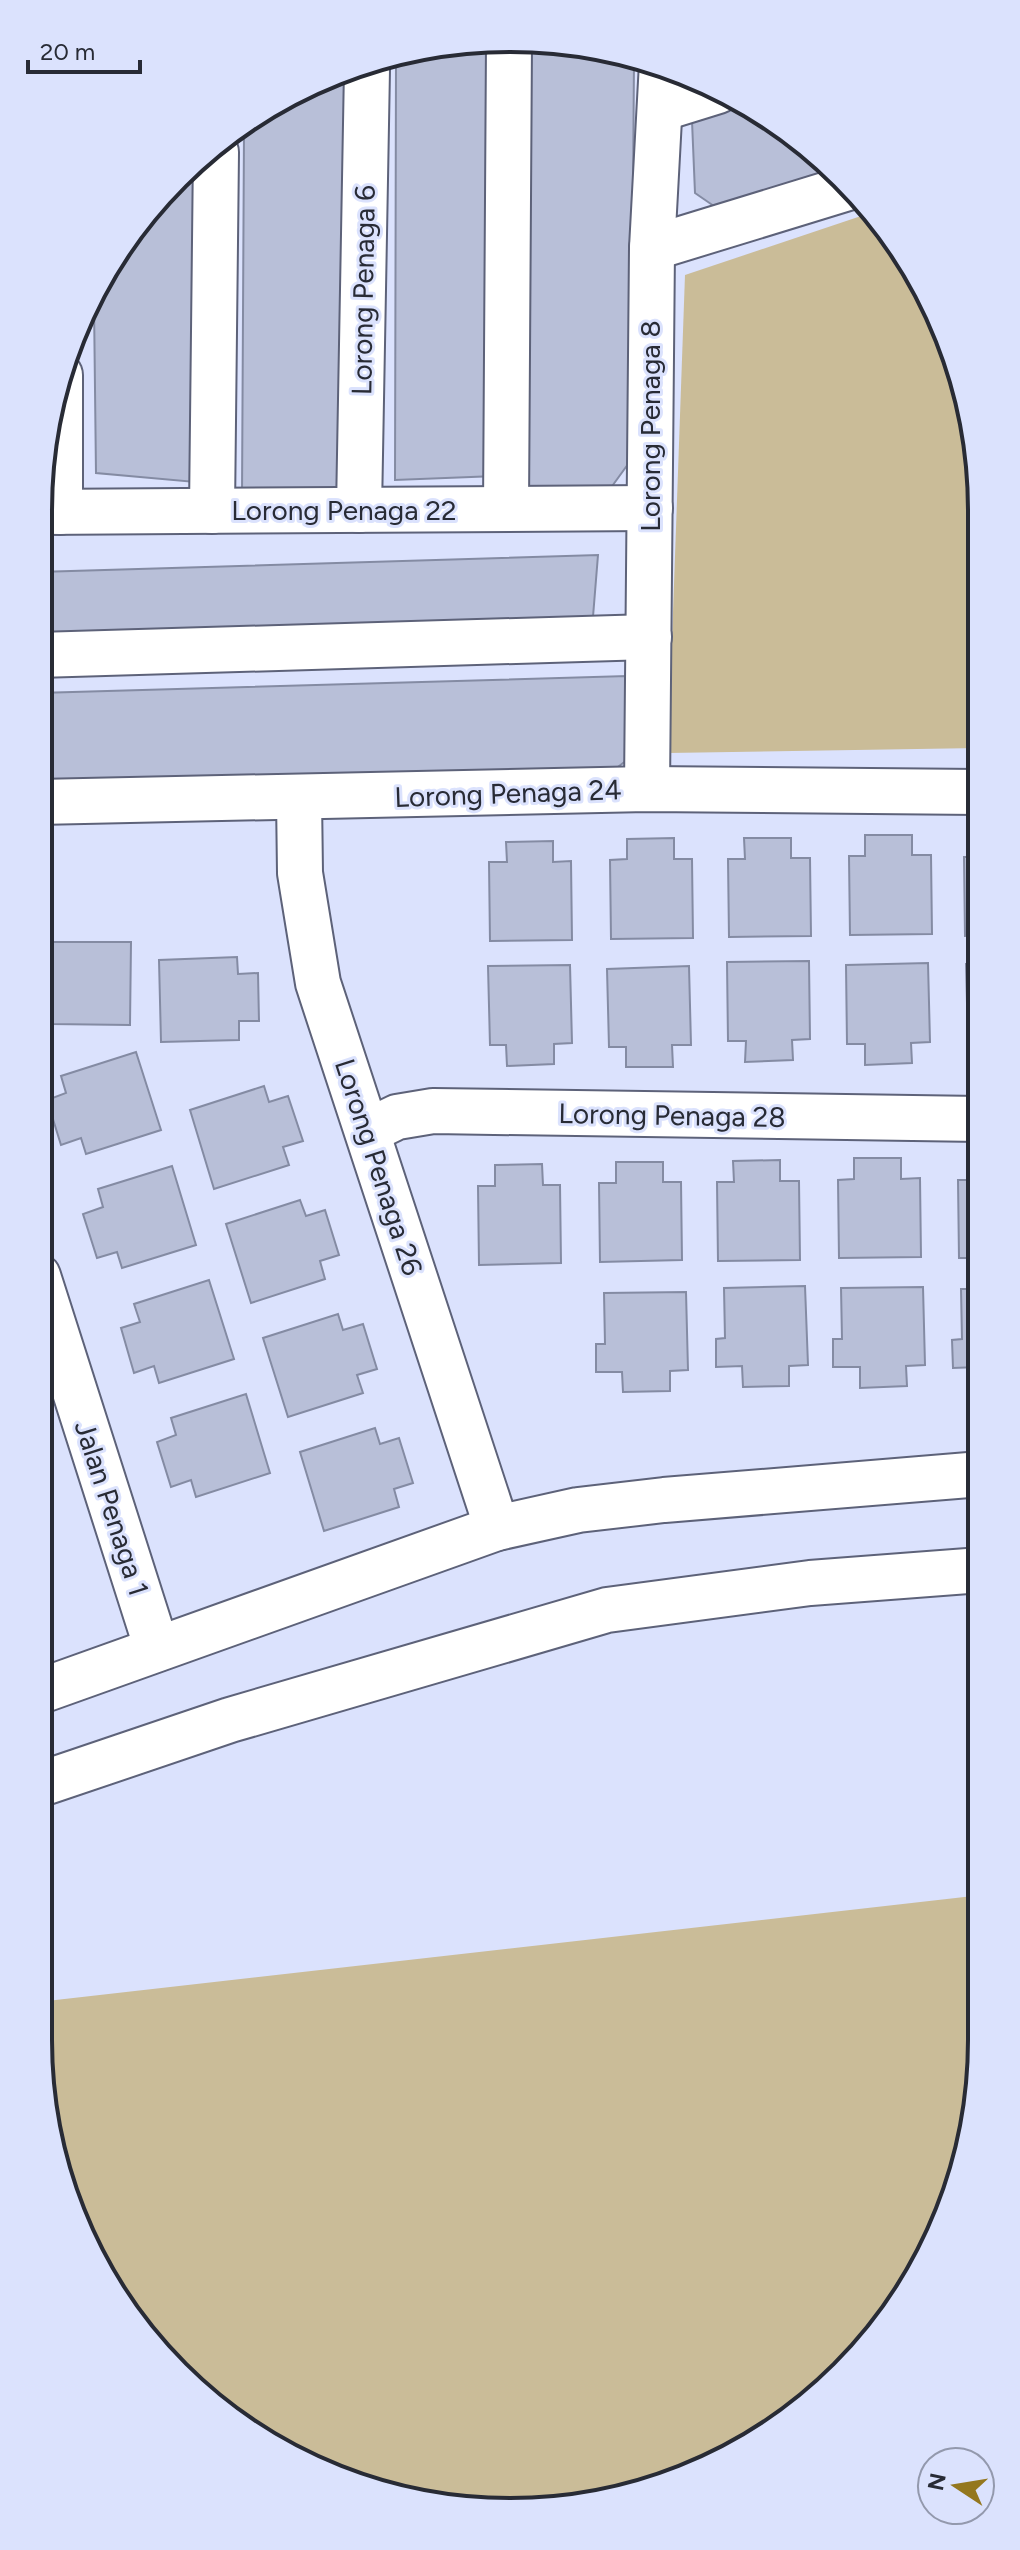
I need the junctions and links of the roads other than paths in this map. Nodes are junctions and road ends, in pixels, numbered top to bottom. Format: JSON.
{"nodes":[{"id":1,"x":509,"y":52,"type":"edge"},
{"id":2,"x":367,"y":75,"type":"edge"},
{"id":3,"x":661,"y":78,"type":"edge"},
{"id":4,"x":704,"y":95,"type":"edge"},
{"id":5,"x":660,"y":109,"type":"junction"},
{"id":6,"x":216,"y":159,"type":"edge"},
{"id":7,"x":838,"y":191,"type":"edge"},
{"id":8,"x":652,"y":248,"type":"junction"},
{"id":9,"x":650,"y":508,"type":"junction"},
{"id":10,"x":506,"y":509,"type":"junction"},
{"id":11,"x":359,"y":510,"type":"junction"},
{"id":12,"x":212,"y":511,"type":"junction"},
{"id":13,"x":52,"y":512,"type":"edge"},
{"id":14,"x":649,"y":637,"type":"junction"},
{"id":15,"x":52,"y":655,"type":"edge"},
{"id":16,"x":647,"y":789,"type":"junction"},
{"id":17,"x":968,"y":792,"type":"edge"},
{"id":18,"x":299,"y":798,"type":"junction"},
{"id":19,"x":52,"y":802,"type":"edge"},
{"id":20,"x":968,"y":1119,"type":"edge"},
{"id":21,"x":368,"y":1131,"type":"junction"},
{"id":22,"x":52,"y":1349,"type":"edge"},
{"id":23,"x":968,"y":1475,"type":"edge"},
{"id":24,"x":497,"y":1528,"type":"junction"},
{"id":25,"x":968,"y":1571,"type":"edge"},
{"id":26,"x":157,"y":1649,"type":"junction"},
{"id":27,"x":52,"y":1687,"type":"edge"},
{"id":28,"x":52,"y":1780,"type":"edge"}],
"edges":[{"from":1,"to":10,"type":"street"},
{"from":2,"to":11,"type":"street","name":"Lorong Penaga 6"},
{"from":3,"to":5,"type":"street","name":"Lorong Penaga 8"},
{"from":4,"to":5,"type":"street"},
{"from":5,"to":8,"type":"street","name":"Lorong Penaga 8"},
{"from":6,"to":12,"type":"street"},
{"from":7,"to":8,"type":"street"},
{"from":8,"to":9,"type":"street","name":"Lorong Penaga 8"},
{"from":9,"to":10,"type":"street","name":"Lorong Penaga 22"},
{"from":9,"to":14,"type":"street","name":"Lorong Penaga 8"},
{"from":10,"to":11,"type":"street","name":"Lorong Penaga 22"},
{"from":11,"to":12,"type":"street","name":"Lorong Penaga 22"},
{"from":12,"to":13,"type":"street","name":"Lorong Penaga 22"},
{"from":14,"to":15,"type":"street"},
{"from":14,"to":16,"type":"street","name":"Lorong Penaga 8"},
{"from":16,"to":17,"type":"street","name":"Lorong Penaga 24"},
{"from":16,"to":18,"type":"street","name":"Lorong Penaga 24"},
{"from":18,"to":19,"type":"street","name":"Lorong Penaga 24"},
{"from":18,"to":21,"type":"street","name":"Lorong Penaga 26"},
{"from":20,"to":21,"type":"street","name":"Lorong Penaga 28"},
{"from":21,"to":24,"type":"street","name":"Lorong Penaga 26"},
{"from":22,"to":26,"type":"street","name":"Jalan Penaga 1"},
{"from":23,"to":24,"type":"street"},
{"from":24,"to":26,"type":"street"},
{"from":25,"to":28,"type":"street"},
{"from":26,"to":27,"type":"street"}]}
